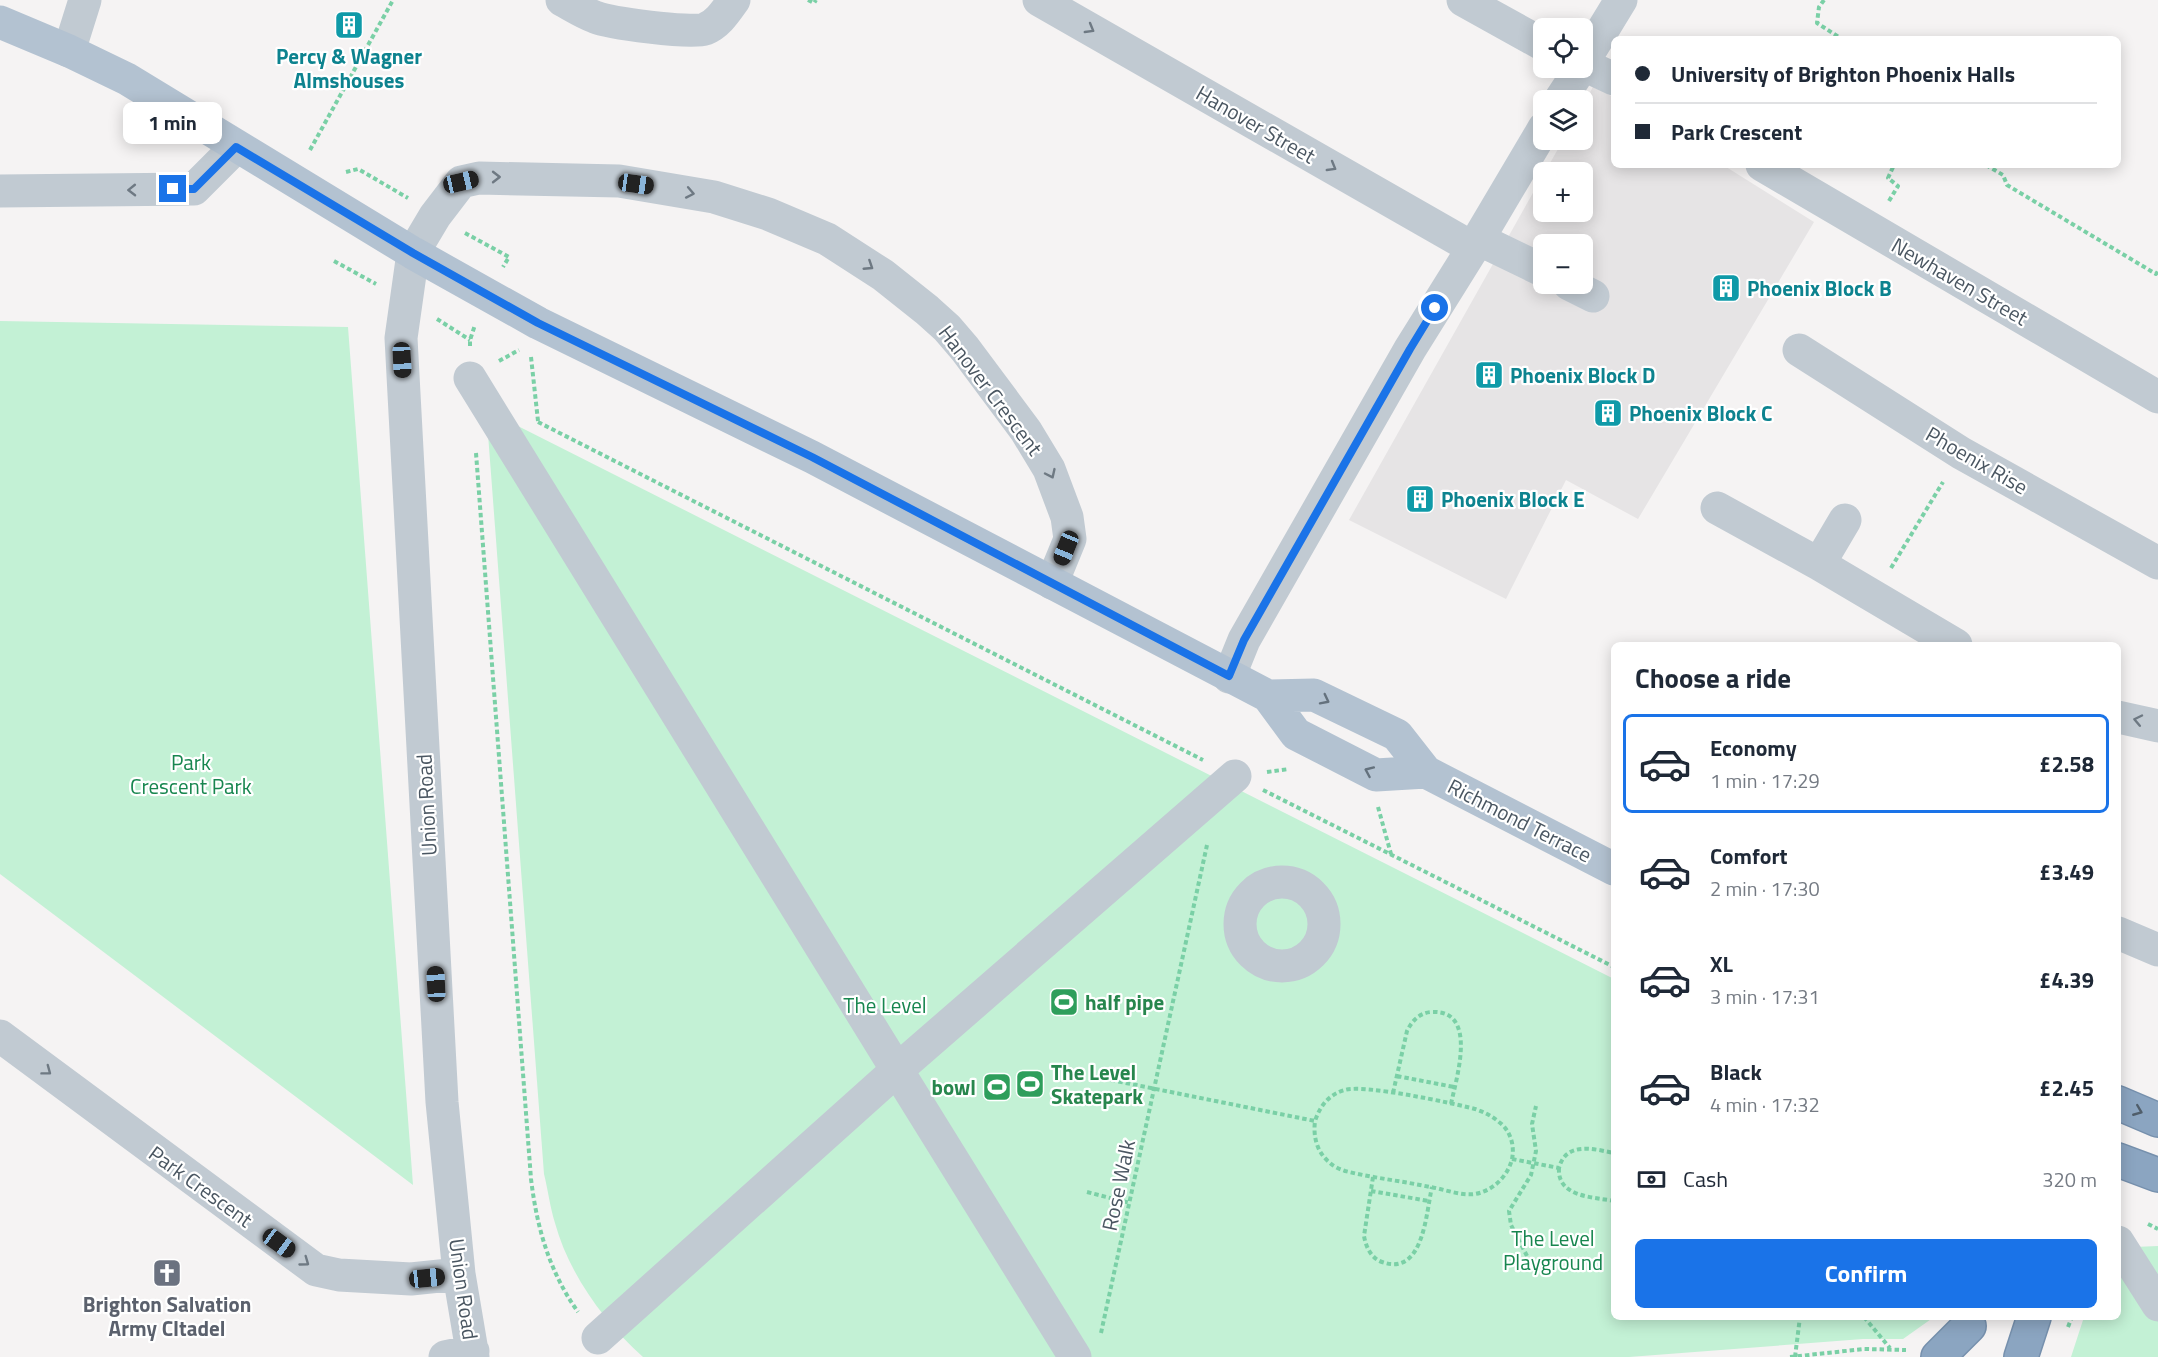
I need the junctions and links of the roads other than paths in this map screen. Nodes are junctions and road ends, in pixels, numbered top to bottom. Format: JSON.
{"nodes":[{"id":1,"x":85,"y":0,"type":"edge"},
{"id":2,"x":562,"y":0,"type":"edge"},
{"id":3,"x":734,"y":0,"type":"edge"},
{"id":4,"x":1039,"y":0,"type":"edge"},
{"id":5,"x":1463,"y":0,"type":"edge"},
{"id":6,"x":1621,"y":0,"type":"edge"},
{"id":7,"x":0,"y":22,"type":"edge"},
{"id":8,"x":1533,"y":39,"type":"edge"},
{"id":9,"x":1593,"y":47,"type":"edge"},
{"id":10,"x":69,"y":51,"type":"junction"},
{"id":11,"x":1593,"y":70,"type":"edge"},
{"id":12,"x":1611,"y":78,"type":"edge"},
{"id":13,"x":1533,"y":146,"type":"edge"},
{"id":14,"x":236,"y":147,"type":"junction"},
{"id":15,"x":1767,"y":168,"type":"edge"},
{"id":16,"x":0,"y":191,"type":"edge"},
{"id":17,"x":1475,"y":243,"type":"junction"},
{"id":18,"x":413,"y":253,"type":"junction"},
{"id":19,"x":1533,"y":267,"type":"edge"},
{"id":20,"x":1799,"y":350,"type":"dead end"},
{"id":21,"x":470,"y":378,"type":"road end"},
{"id":22,"x":2158,"y":397,"type":"edge"},
{"id":23,"x":1717,"y":508,"type":"dead end"},
{"id":24,"x":1845,"y":520,"type":"dead end"},
{"id":25,"x":2158,"y":563,"type":"edge"},
{"id":26,"x":1819,"y":564,"type":"junction"},
{"id":27,"x":1052,"y":583,"type":"junction"},
{"id":28,"x":1951,"y":642,"type":"edge"},
{"id":29,"x":1229,"y":676,"type":"junction"},
{"id":30,"x":1268,"y":696,"type":"junction"},
{"id":31,"x":2121,"y":718,"type":"edge"},
{"id":32,"x":2158,"y":726,"type":"edge"},
{"id":33,"x":1426,"y":772,"type":"junction"},
{"id":34,"x":1235,"y":776,"type":"road end"},
{"id":35,"x":1611,"y":866,"type":"edge"},
{"id":36,"x":2121,"y":934,"type":"edge"},
{"id":37,"x":2158,"y":950,"type":"edge"},
{"id":38,"x":0,"y":1036,"type":"edge"},
{"id":39,"x":897,"y":1070,"type":"junction"},
{"id":40,"x":2121,"y":1104,"type":"edge"},
{"id":41,"x":2158,"y":1119,"type":"edge"},
{"id":42,"x":2121,"y":1161,"type":"edge"},
{"id":43,"x":2158,"y":1175,"type":"edge"},
{"id":44,"x":2121,"y":1247,"type":"edge"},
{"id":45,"x":459,"y":1274,"type":"junction"},
{"id":46,"x":2157,"y":1303,"type":"edge"},
{"id":47,"x":2033,"y":1320,"type":"edge"},
{"id":48,"x":1971,"y":1333,"type":"edge"},
{"id":49,"x":598,"y":1338,"type":"road end"},
{"id":50,"x":467,"y":1356,"type":"edge"},
{"id":51,"x":1075,"y":1357,"type":"edge"},
{"id":52,"x":1938,"y":1357,"type":"edge"},
{"id":53,"x":2021,"y":1357,"type":"edge"}],
"edges":[{"from":1,"to":10,"type":"street"},
{"from":2,"to":3,"type":"street"},
{"from":4,"to":17,"type":"street","name":"Hanover Street","one_way":true},
{"from":5,"to":8,"type":"street"},
{"from":6,"to":9,"type":"street"},
{"from":7,"to":10,"type":"main road","name":"Richmond Terrace"},
{"from":10,"to":14,"type":"main road","name":"Richmond Terrace"},
{"from":11,"to":12,"type":"street"},
{"from":13,"to":17,"type":"street"},
{"from":14,"to":16,"type":"street","one_way":true},
{"from":14,"to":18,"type":"main road","name":"Richmond Terrace"},
{"from":15,"to":22,"type":"street","name":"Newhaven Street"},
{"from":17,"to":19,"type":"street","name":"Hanover Street"},
{"from":17,"to":29,"type":"street"},
{"from":18,"to":27,"type":"main road","name":"Richmond Terrace"},
{"from":18,"to":27,"type":"street","name":"Hanover Crescent","one_way":true},
{"from":18,"to":45,"type":"street","name":"Union Road"},
{"from":20,"to":25,"type":"street","name":"Phoenix Rise"},
{"from":21,"to":39,"type":"street"},
{"from":23,"to":26,"type":"street"},
{"from":24,"to":26,"type":"street"},
{"from":26,"to":28,"type":"street"},
{"from":27,"to":29,"type":"main road","name":"Richmond Terrace"},
{"from":29,"to":30,"type":"main road","name":"Richmond Terrace"},
{"from":30,"to":33,"type":"main road","name":"Richmond Terrace","one_way":true},
{"from":33,"to":30,"type":"main road","name":"Richmond Terrace","one_way":true},
{"from":32,"to":31,"type":"street","one_way":true},
{"from":33,"to":35,"type":"main road","name":"Richmond Terrace"},
{"from":34,"to":39,"type":"street"},
{"from":36,"to":37,"type":"street"},
{"from":38,"to":45,"type":"street","name":"Park Crescent","one_way":true},
{"from":39,"to":49,"type":"street"},
{"from":39,"to":51,"type":"street"},
{"from":40,"to":41,"type":"highway","one_way":true},
{"from":42,"to":43,"type":"highway"},
{"from":44,"to":46,"type":"street"},
{"from":45,"to":50,"type":"street","name":"Union Road"},
{"from":47,"to":53,"type":"highway"},
{"from":48,"to":52,"type":"highway"}]}
